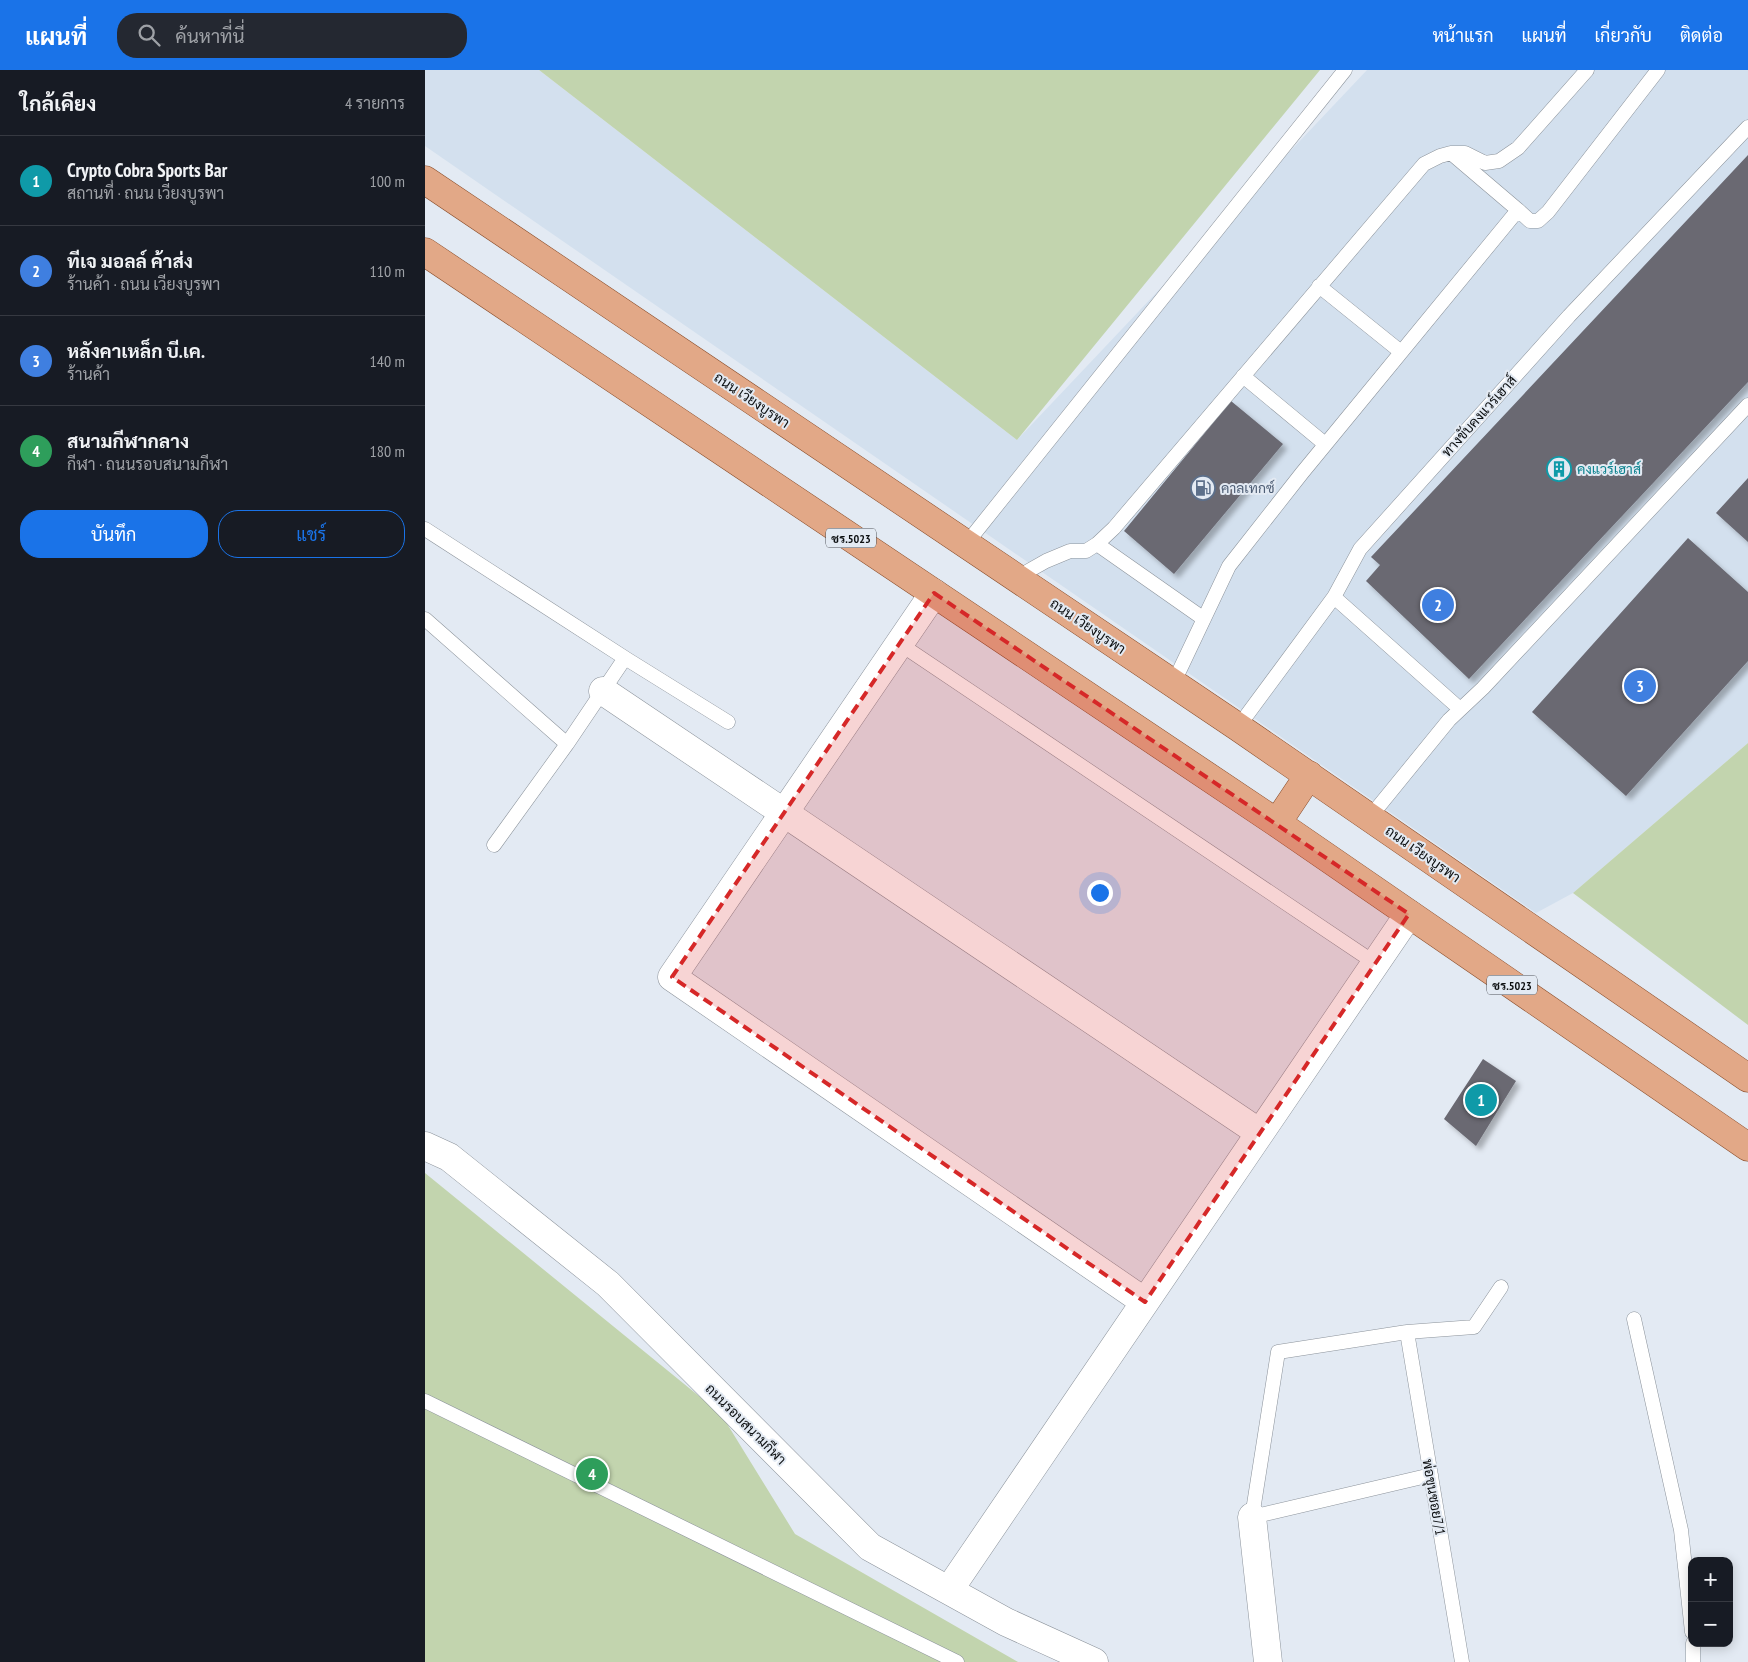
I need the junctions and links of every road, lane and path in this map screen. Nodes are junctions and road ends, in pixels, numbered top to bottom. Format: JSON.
{"nodes":[{"id":1,"x":1345,"y":70,"type":"edge"},
{"id":2,"x":1587,"y":70,"type":"edge"},
{"id":3,"x":1658,"y":70,"type":"edge"},
{"id":4,"x":1748,"y":127,"type":"edge"},
{"id":5,"x":1451,"y":153,"type":"junction"},
{"id":6,"x":425,"y":180,"type":"edge"},
{"id":7,"x":1518,"y":210,"type":"junction"},
{"id":8,"x":425,"y":252,"type":"edge"},
{"id":9,"x":1319,"y":286,"type":"junction"},
{"id":10,"x":1401,"y":352,"type":"junction"},
{"id":11,"x":1243,"y":376,"type":"junction"},
{"id":12,"x":1748,"y":405,"type":"edge"},
{"id":13,"x":1325,"y":444,"type":"junction"},
{"id":14,"x":425,"y":529,"type":"edge"},
{"id":15,"x":966,"y":544,"type":"junction"},
{"id":16,"x":1097,"y":544,"type":"junction"},
{"id":17,"x":1016,"y":578,"type":"junction"},
{"id":18,"x":934,"y":593,"type":"junction"},
{"id":19,"x":1334,"y":597,"type":"junction"},
{"id":20,"x":425,"y":619,"type":"edge"},
{"id":21,"x":1204,"y":619,"type":"junction"},
{"id":22,"x":900,"y":644,"type":"junction"},
{"id":23,"x":625,"y":658,"type":"junction"},
{"id":24,"x":1173,"y":684,"type":"junction"},
{"id":25,"x":603,"y":691,"type":"junction"},
{"id":26,"x":1461,"y":709,"type":"junction"},
{"id":27,"x":728,"y":722,"type":"dead end"},
{"id":28,"x":1238,"y":727,"type":"junction"},
{"id":29,"x":567,"y":744,"type":"junction"},
{"id":30,"x":1309,"y":776,"type":"junction"},
{"id":31,"x":785,"y":812,"type":"junction"},
{"id":32,"x":1370,"y":817,"type":"junction"},
{"id":33,"x":1277,"y":823,"type":"junction"},
{"id":34,"x":493,"y":845,"type":"dead end"},
{"id":35,"x":1409,"y":914,"type":"junction"},
{"id":36,"x":1375,"y":963,"type":"junction"},
{"id":37,"x":1748,"y":1078,"type":"edge"},
{"id":38,"x":1260,"y":1133,"type":"junction"},
{"id":39,"x":425,"y":1146,"type":"edge"},
{"id":40,"x":1748,"y":1147,"type":"edge"},
{"id":41,"x":1501,"y":1287,"type":"dead end"},
{"id":42,"x":1145,"y":1302,"type":"junction"},
{"id":43,"x":1634,"y":1319,"type":"dead end"},
{"id":44,"x":1407,"y":1332,"type":"junction"},
{"id":45,"x":425,"y":1401,"type":"edge"},
{"id":46,"x":1431,"y":1476,"type":"junction"},
{"id":47,"x":1252,"y":1517,"type":"junction"},
{"id":48,"x":949,"y":1590,"type":"junction"},
{"id":49,"x":1689,"y":1602,"type":"edge"},
{"id":50,"x":1693,"y":1647,"type":"edge"},
{"id":51,"x":957,"y":1662,"type":"edge"},
{"id":52,"x":1094,"y":1662,"type":"edge"},
{"id":53,"x":1268,"y":1662,"type":"edge"},
{"id":54,"x":1463,"y":1662,"type":"edge"},
{"id":55,"x":1693,"y":1662,"type":"edge"}],
"edges":[{"from":1,"to":15,"type":"lane"},
{"from":2,"to":5,"type":"lane"},
{"from":3,"to":7,"type":"lane"},
{"from":4,"to":19,"type":"lane","name":"ทางขับคงแวร์เฮาส์"},
{"from":5,"to":7,"type":"lane"},
{"from":5,"to":9,"type":"lane"},
{"from":6,"to":15,"type":"main road","name":"ถนน เวียงบูรพา"},
{"from":7,"to":10,"type":"lane"},
{"from":8,"to":18,"type":"main road","number":"ชร.5023"},
{"from":9,"to":10,"type":"lane"},
{"from":9,"to":11,"type":"lane"},
{"from":10,"to":13,"type":"lane"},
{"from":11,"to":13,"type":"lane"},
{"from":11,"to":16,"type":"lane"},
{"from":12,"to":26,"type":"lane"},
{"from":13,"to":21,"type":"lane"},
{"from":14,"to":23,"type":"lane"},
{"from":15,"to":17,"type":"main road","name":"ถนน เวียงบูรพา"},
{"from":16,"to":17,"type":"lane"},
{"from":16,"to":21,"type":"lane"},
{"from":17,"to":24,"type":"main road","name":"ถนน เวียงบูรพา"},
{"from":18,"to":22,"type":"street"},
{"from":18,"to":33,"type":"main road","number":"ชร.5023"},
{"from":19,"to":26,"type":"lane"},
{"from":19,"to":28,"type":"lane","name":"ทางขับคงแวร์เฮาส์"},
{"from":20,"to":29,"type":"lane"},
{"from":21,"to":24,"type":"lane"},
{"from":22,"to":31,"type":"street"},
{"from":22,"to":36,"type":"lane"},
{"from":23,"to":25,"type":"lane"},
{"from":23,"to":27,"type":"lane"},
{"from":24,"to":28,"type":"main road","name":"ถนน เวียงบูรพา"},
{"from":25,"to":29,"type":"lane"},
{"from":25,"to":31,"type":"street"},
{"from":26,"to":32,"type":"lane"},
{"from":28,"to":30,"type":"main road","name":"ถนน เวียงบูรพา"},
{"from":29,"to":34,"type":"lane"},
{"from":30,"to":32,"type":"main road","name":"ถนน เวียงบูรพา"},
{"from":30,"to":33,"type":"main road"},
{"from":31,"to":38,"type":"street"},
{"from":31,"to":42,"type":"street"},
{"from":32,"to":37,"type":"main road","name":"ถนน เวียงบูรพา"},
{"from":33,"to":35,"type":"main road","number":"ชร.5023"},
{"from":35,"to":36,"type":"street"},
{"from":35,"to":40,"type":"main road","number":"ชร.5023"},
{"from":36,"to":38,"type":"street"},
{"from":38,"to":42,"type":"street"},
{"from":39,"to":48,"type":"street","name":"ถนนรอบสนามกีฬา"},
{"from":41,"to":44,"type":"lane"},
{"from":42,"to":48,"type":"street"},
{"from":43,"to":49,"type":"lane"},
{"from":44,"to":46,"type":"lane","name":"พ่อขุนซอย7/1"},
{"from":44,"to":47,"type":"lane"},
{"from":45,"to":51,"type":"lane"},
{"from":46,"to":47,"type":"lane"},
{"from":46,"to":54,"type":"lane","name":"พ่อขุนซอย7/1"},
{"from":47,"to":53,"type":"street"},
{"from":48,"to":52,"type":"street","name":"ถนนรอบสนามกีฬา"},
{"from":50,"to":55,"type":"lane"}]}
